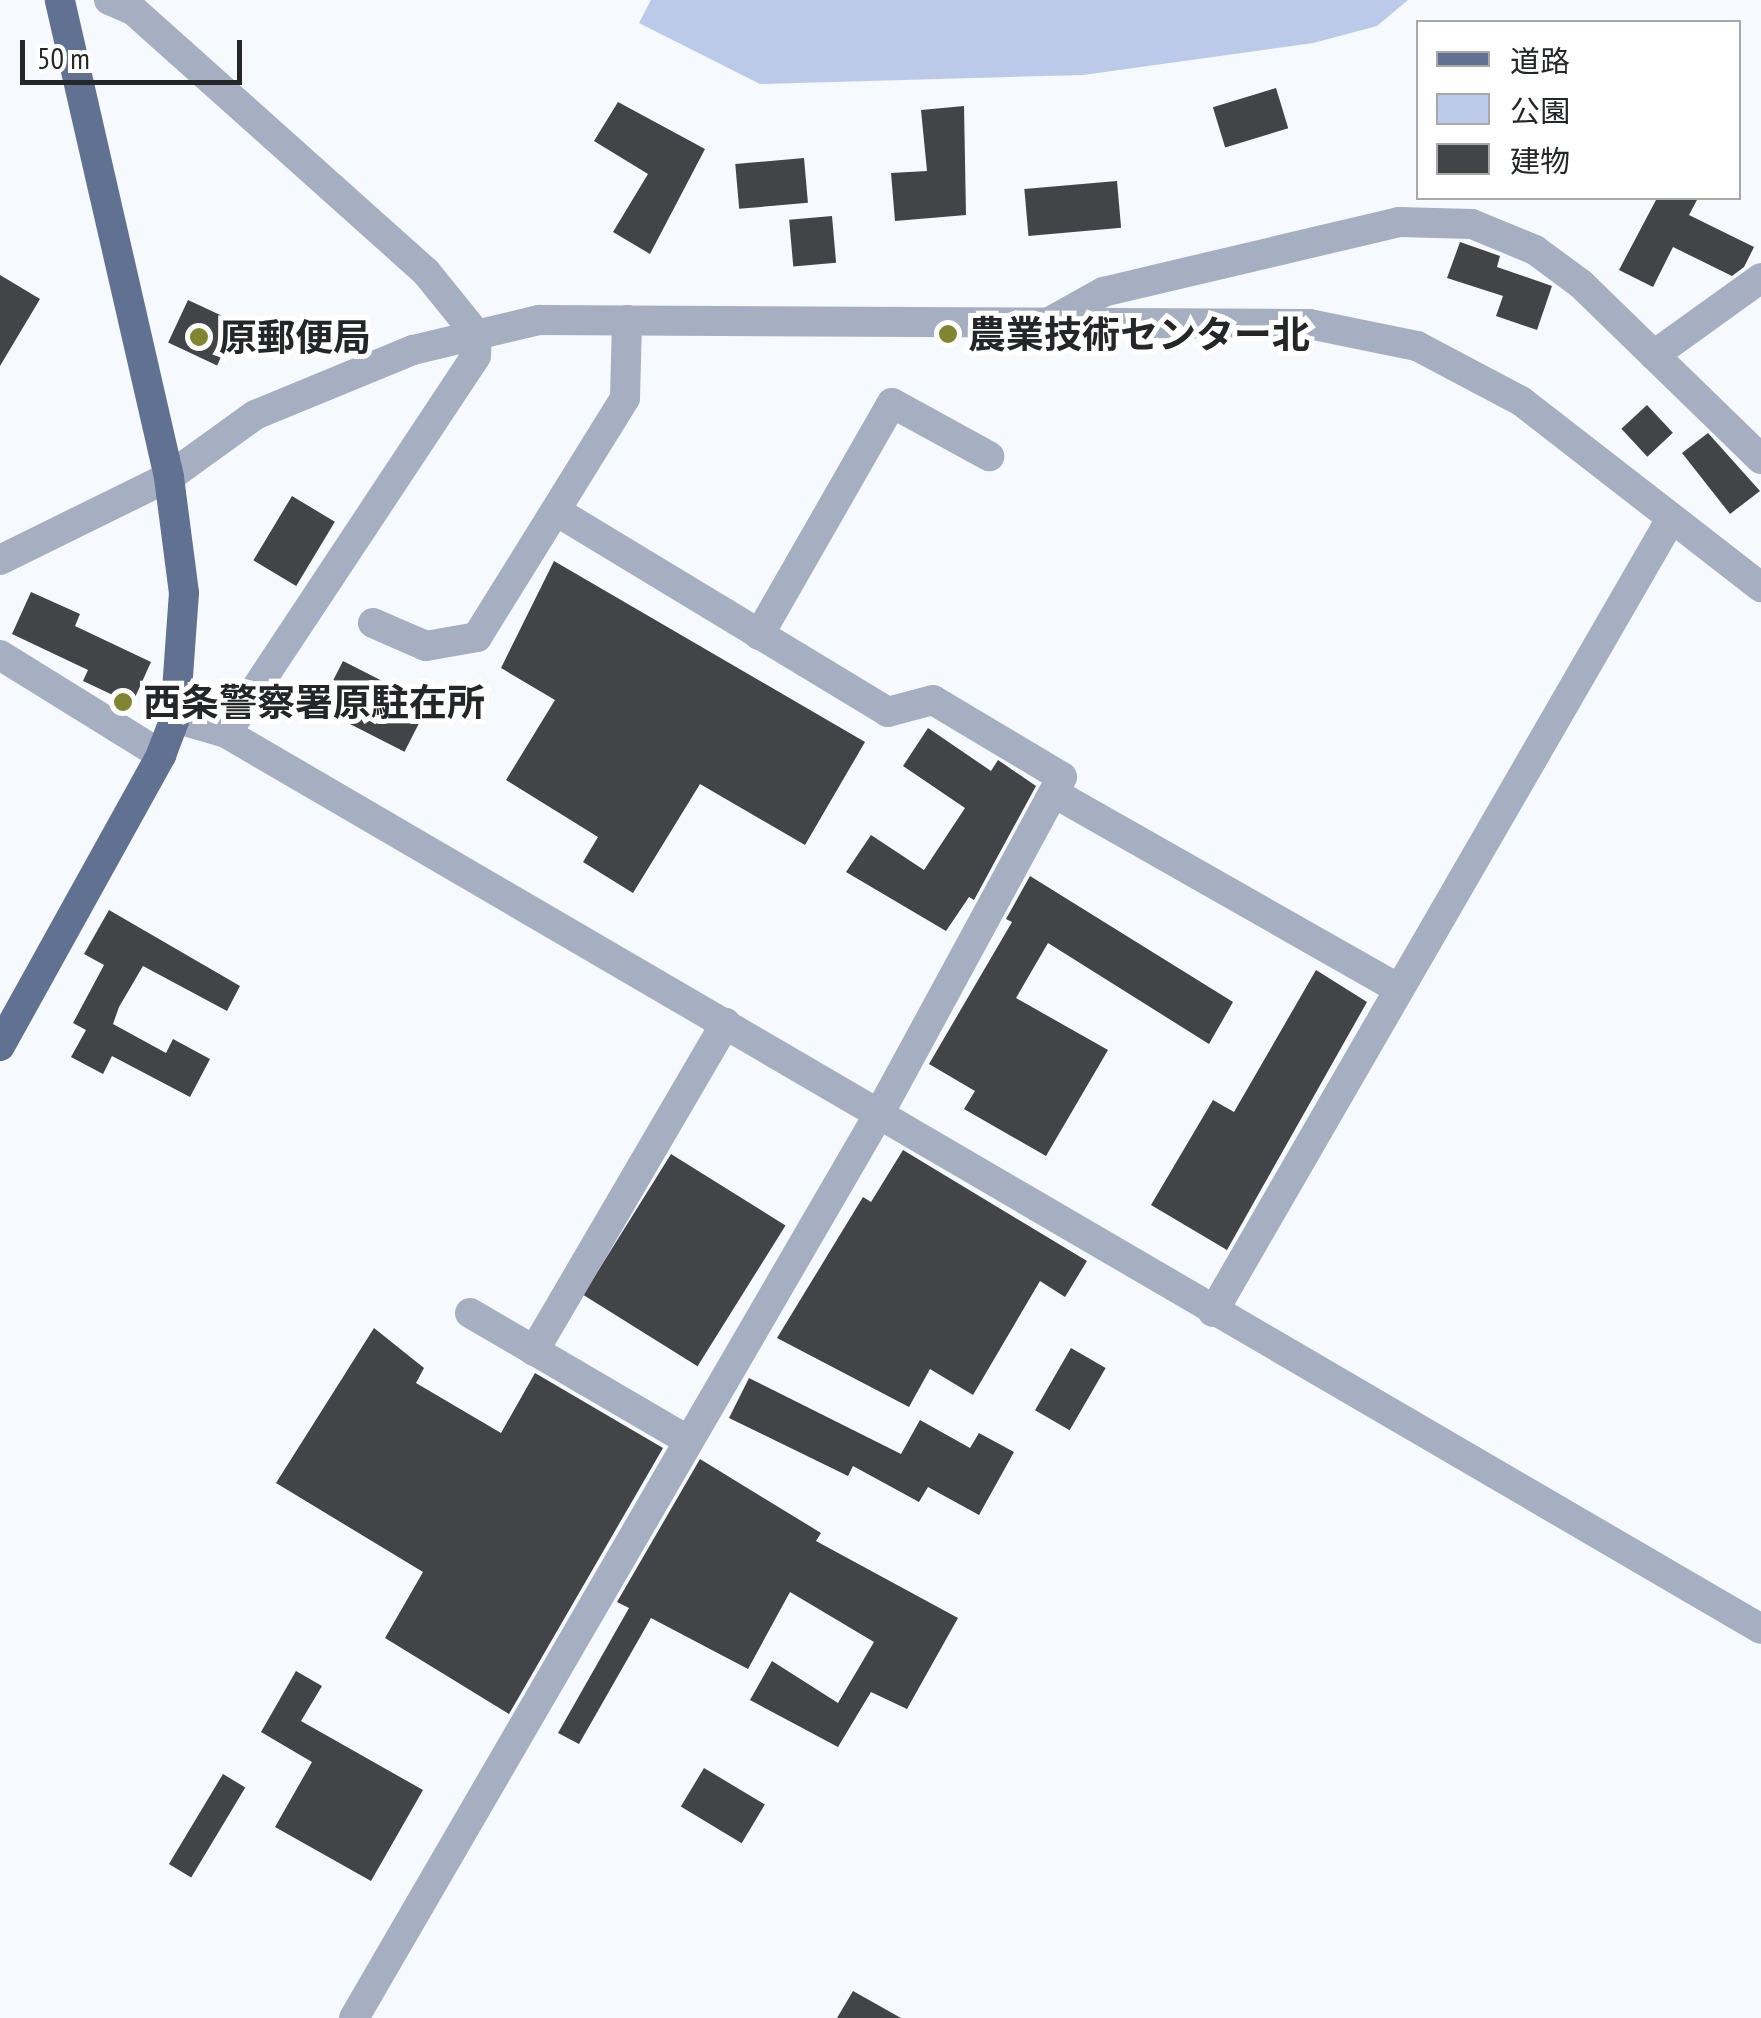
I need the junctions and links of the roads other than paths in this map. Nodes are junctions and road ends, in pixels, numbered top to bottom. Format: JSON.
{"nodes":[{"id":1,"x":60,"y":0,"type":"edge"},
{"id":2,"x":109,"y":0,"type":"edge"},
{"id":3,"x":1761,"y":278,"type":"edge"},
{"id":4,"x":627,"y":320,"type":"junction"},
{"id":5,"x":1048,"y":322,"type":"junction"},
{"id":6,"x":477,"y":335,"type":"junction"},
{"id":7,"x":1654,"y":355,"type":"junction"},
{"id":8,"x":989,"y":456,"type":"dead end"},
{"id":9,"x":1761,"y":460,"type":"edge"},
{"id":10,"x":169,"y":476,"type":"junction"},
{"id":11,"x":560,"y":513,"type":"junction"},
{"id":12,"x":1670,"y":519,"type":"junction"},
{"id":13,"x":0,"y":560,"type":"edge"},
{"id":14,"x":1761,"y":587,"type":"edge"},
{"id":15,"x":373,"y":623,"type":"dead end"},
{"id":16,"x":759,"y":635,"type":"junction"},
{"id":17,"x":0,"y":655,"type":"edge"},
{"id":18,"x":175,"y":718,"type":"junction"},
{"id":19,"x":226,"y":733,"type":"junction"},
{"id":20,"x":161,"y":755,"type":"junction"},
{"id":21,"x":1054,"y":792,"type":"junction"},
{"id":22,"x":1399,"y":988,"type":"junction"},
{"id":23,"x":726,"y":1023,"type":"junction"},
{"id":24,"x":0,"y":1046,"type":"edge"},
{"id":25,"x":880,"y":1112,"type":"junction"},
{"id":26,"x":1212,"y":1312,"type":"junction"},
{"id":27,"x":470,"y":1313,"type":"dead end"},
{"id":28,"x":534,"y":1351,"type":"junction"},
{"id":29,"x":687,"y":1440,"type":"junction"},
{"id":30,"x":1761,"y":1629,"type":"edge"},
{"id":31,"x":354,"y":2018,"type":"edge"}],
"edges":[{"from":1,"to":10,"type":"main road"},
{"from":2,"to":6,"type":"street"},
{"from":3,"to":7,"type":"street"},
{"from":4,"to":5,"type":"street"},
{"from":4,"to":6,"type":"street"},
{"from":4,"to":11,"type":"street"},
{"from":5,"to":7,"type":"street"},
{"from":5,"to":12,"type":"street"},
{"from":6,"to":10,"type":"street"},
{"from":6,"to":19,"type":"street"},
{"from":7,"to":9,"type":"street"},
{"from":8,"to":16,"type":"street"},
{"from":10,"to":13,"type":"street"},
{"from":10,"to":18,"type":"main road"},
{"from":11,"to":15,"type":"street"},
{"from":11,"to":16,"type":"street"},
{"from":12,"to":14,"type":"street"},
{"from":12,"to":22,"type":"street"},
{"from":16,"to":21,"type":"street"},
{"from":17,"to":20,"type":"street"},
{"from":18,"to":19,"type":"street"},
{"from":18,"to":20,"type":"main road"},
{"from":19,"to":23,"type":"street"},
{"from":20,"to":24,"type":"main road"},
{"from":21,"to":22,"type":"street"},
{"from":21,"to":25,"type":"street"},
{"from":22,"to":26,"type":"street"},
{"from":23,"to":25,"type":"street"},
{"from":23,"to":28,"type":"street"},
{"from":25,"to":26,"type":"street"},
{"from":25,"to":29,"type":"street"},
{"from":26,"to":30,"type":"street"},
{"from":27,"to":28,"type":"street"},
{"from":28,"to":29,"type":"street"},
{"from":29,"to":31,"type":"street"}]}
